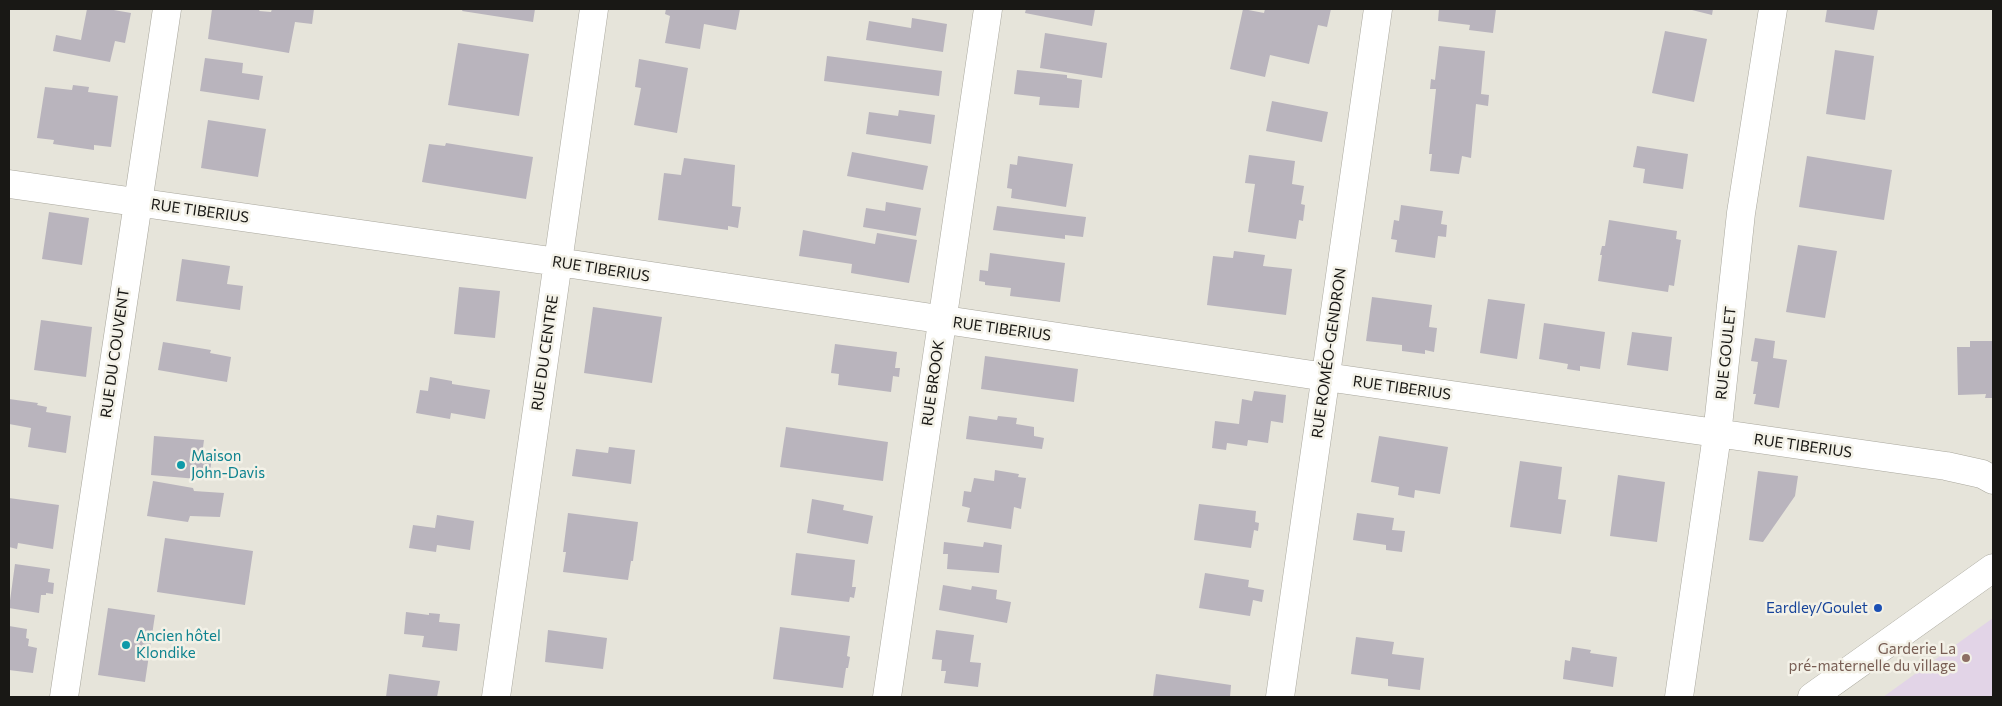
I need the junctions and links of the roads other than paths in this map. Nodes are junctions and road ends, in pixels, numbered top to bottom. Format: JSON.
{"nodes":[{"id":1,"x":167,"y":9,"type":"edge"},
{"id":2,"x":594,"y":9,"type":"edge"},
{"id":3,"x":988,"y":9,"type":"edge"},
{"id":4,"x":1378,"y":9,"type":"edge"},
{"id":5,"x":1773,"y":9,"type":"edge"},
{"id":6,"x":9,"y":184,"type":"edge"},
{"id":7,"x":137,"y":202,"type":"junction"},
{"id":8,"x":558,"y":262,"type":"junction"},
{"id":9,"x":942,"y":320,"type":"junction"},
{"id":10,"x":1326,"y":377,"type":"junction"},
{"id":11,"x":1717,"y":434,"type":"junction"},
{"id":12,"x":1993,"y":480,"type":"edge"},
{"id":13,"x":1993,"y":568,"type":"edge"},
{"id":14,"x":64,"y":697,"type":"edge"},
{"id":15,"x":496,"y":697,"type":"edge"},
{"id":16,"x":887,"y":697,"type":"edge"},
{"id":17,"x":1280,"y":697,"type":"edge"},
{"id":18,"x":1678,"y":697,"type":"edge"},
{"id":19,"x":1812,"y":697,"type":"edge"}],
"edges":[{"from":1,"to":7,"type":"street","name":"RUE DU COUVENT"},
{"from":2,"to":8,"type":"street","name":"RUE DU CENTRE"},
{"from":3,"to":9,"type":"street","name":"RUE BROOK"},
{"from":4,"to":10,"type":"street","name":"RUE ROMÉO-GENDRON"},
{"from":5,"to":11,"type":"street","name":"RUE GOULET"},
{"from":6,"to":7,"type":"street","name":"RUE TIBERIUS"},
{"from":7,"to":8,"type":"street","name":"RUE TIBERIUS"},
{"from":7,"to":14,"type":"street","name":"RUE DU COUVENT"},
{"from":8,"to":9,"type":"street","name":"RUE TIBERIUS"},
{"from":8,"to":15,"type":"street","name":"RUE DU CENTRE"},
{"from":9,"to":10,"type":"street","name":"RUE TIBERIUS"},
{"from":9,"to":16,"type":"street","name":"RUE BROOK"},
{"from":10,"to":11,"type":"street","name":"RUE TIBERIUS"},
{"from":10,"to":17,"type":"street","name":"RUE ROMÉO-GENDRON"},
{"from":11,"to":12,"type":"street","name":"RUE TIBERIUS"},
{"from":11,"to":18,"type":"street","name":"RUE GOULET"},
{"from":13,"to":19,"type":"street"}]}
